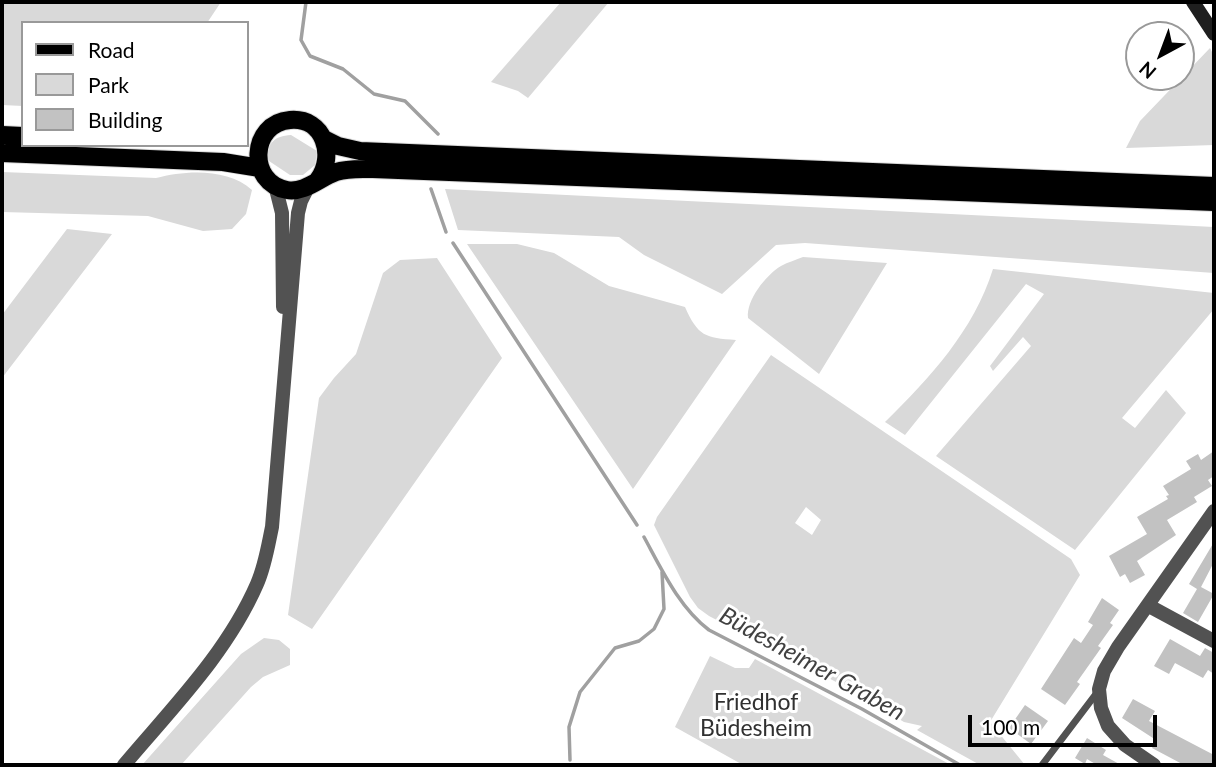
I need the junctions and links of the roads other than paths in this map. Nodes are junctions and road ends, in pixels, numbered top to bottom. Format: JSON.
{"nodes":[{"id":1,"x":1193,"y":2,"type":"edge"},
{"id":2,"x":1214,"y":34,"type":"edge"},
{"id":3,"x":2,"y":135,"type":"edge"},
{"id":4,"x":21,"y":136,"type":"edge"},
{"id":5,"x":255,"y":137,"type":"edge"},
{"id":6,"x":324,"y":139,"type":"junction"},
{"id":7,"x":2,"y":153,"type":"edge"},
{"id":8,"x":260,"y":168,"type":"junction"},
{"id":9,"x":313,"y":184,"type":"junction"},
{"id":10,"x":275,"y":185,"type":"junction"},
{"id":11,"x":1214,"y":186,"type":"edge"},
{"id":12,"x":1214,"y":202,"type":"edge"},
{"id":13,"x":284,"y":368,"type":"junction"},
{"id":14,"x":1214,"y":511,"type":"edge"},
{"id":15,"x":1149,"y":606,"type":"junction"},
{"id":16,"x":1214,"y":640,"type":"edge"},
{"id":17,"x":1099,"y":689,"type":"junction"},
{"id":18,"x":124,"y":765,"type":"edge"},
{"id":19,"x":1042,"y":765,"type":"edge"},
{"id":20,"x":1154,"y":765,"type":"edge"}],
"edges":[{"from":1,"to":2,"type":"street"},
{"from":3,"to":4,"type":"main road"},
{"from":5,"to":6,"type":"main road"},
{"from":5,"to":8,"type":"main road"},
{"from":6,"to":9,"type":"main road"},
{"from":6,"to":11,"type":"main road"},
{"from":7,"to":8,"type":"main road"},
{"from":8,"to":10,"type":"main road"},
{"from":9,"to":10,"type":"main road"},
{"from":9,"to":12,"type":"main road"},
{"from":9,"to":13,"type":"street"},
{"from":10,"to":13,"type":"street"},
{"from":13,"to":18,"type":"street"},
{"from":14,"to":15,"type":"street"},
{"from":15,"to":16,"type":"street"},
{"from":15,"to":17,"type":"street"},
{"from":17,"to":19,"type":"lane"},
{"from":17,"to":20,"type":"street"}]}
